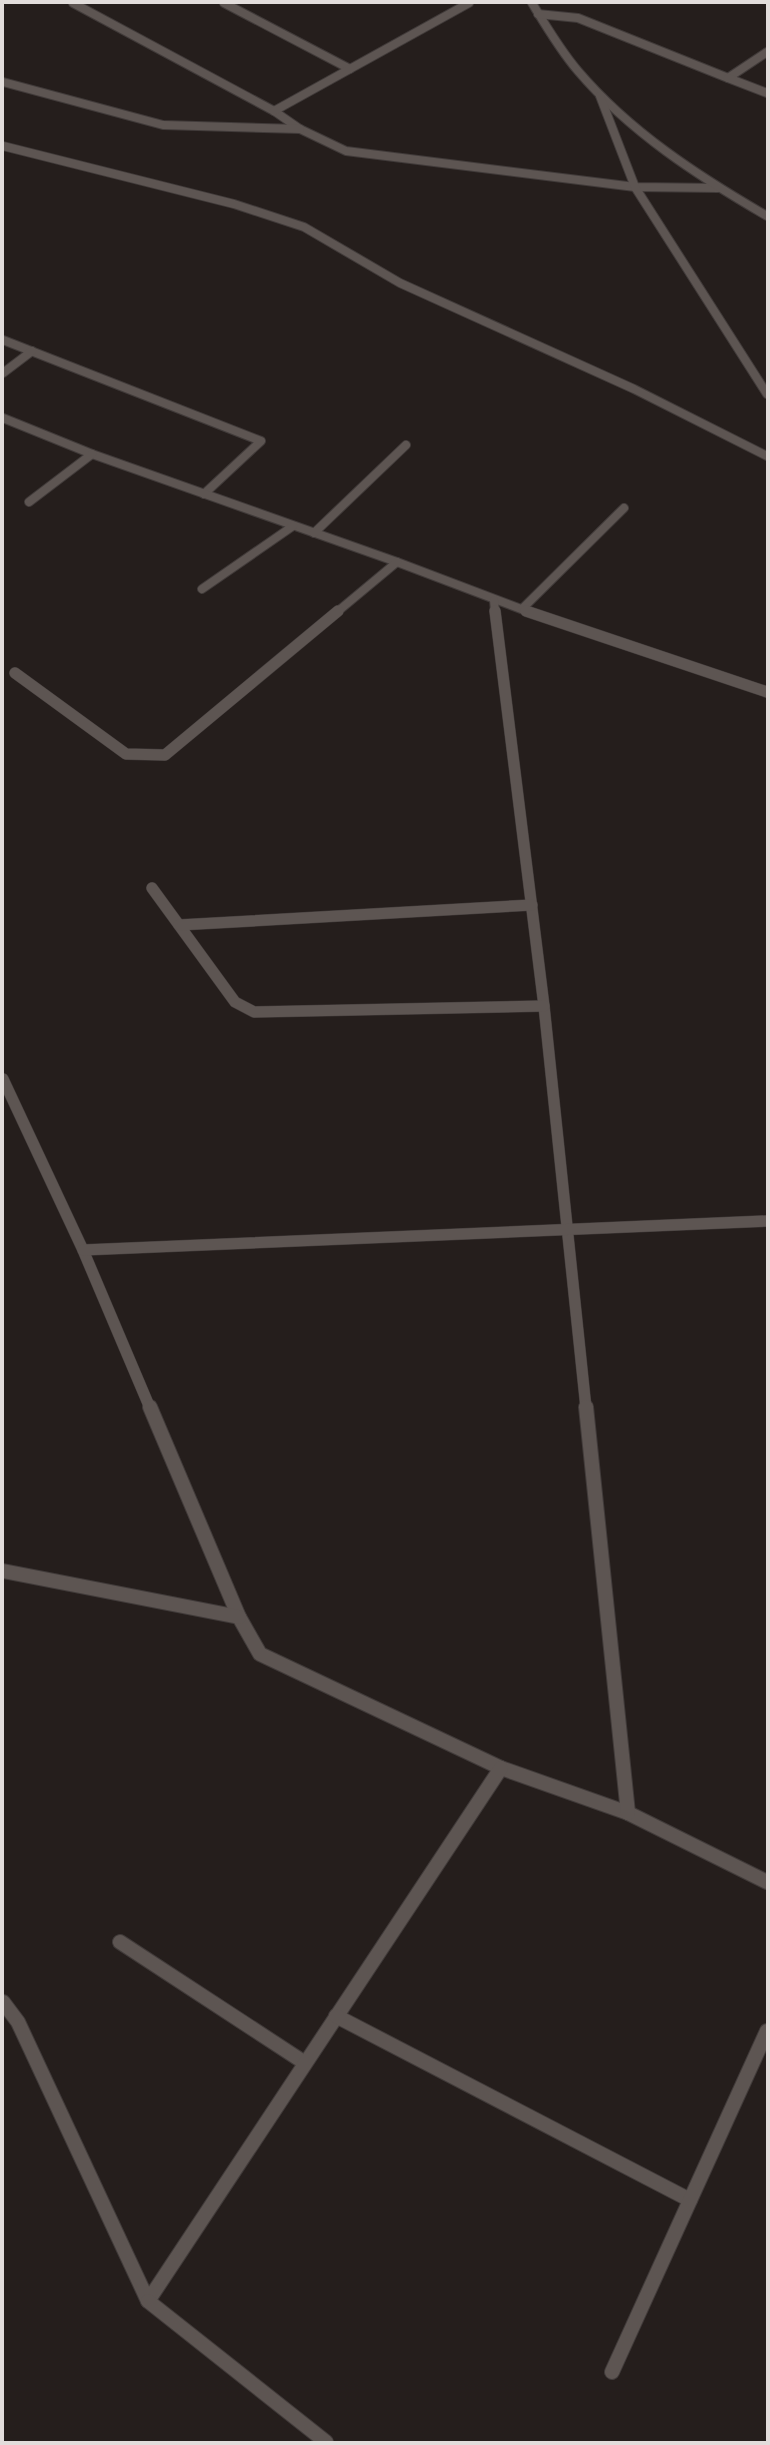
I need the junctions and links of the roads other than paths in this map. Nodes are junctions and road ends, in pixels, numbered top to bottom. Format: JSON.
{"nodes":[{"id":1,"x":73,"y":3,"type":"edge"},
{"id":2,"x":224,"y":3,"type":"edge"},
{"id":3,"x":469,"y":3,"type":"edge"},
{"id":4,"x":532,"y":3,"type":"edge"},
{"id":5,"x":538,"y":14,"type":"junction"},
{"id":6,"x":767,"y":52,"type":"edge"},
{"id":7,"x":350,"y":69,"type":"junction"},
{"id":8,"x":728,"y":78,"type":"junction"},
{"id":9,"x":3,"y":82,"type":"edge"},
{"id":10,"x":767,"y":93,"type":"edge"},
{"id":11,"x":600,"y":96,"type":"junction"},
{"id":12,"x":274,"y":111,"type":"junction"},
{"id":13,"x":300,"y":129,"type":"junction"},
{"id":14,"x":3,"y":146,"type":"edge"},
{"id":15,"x":636,"y":187,"type":"junction"},
{"id":16,"x":718,"y":188,"type":"junction"},
{"id":17,"x":767,"y":216,"type":"edge"},
{"id":18,"x":3,"y":340,"type":"edge"},
{"id":19,"x":32,"y":351,"type":"junction"},
{"id":20,"x":3,"y":373,"type":"edge"},
{"id":21,"x":767,"y":394,"type":"edge"},
{"id":22,"x":3,"y":418,"type":"edge"},
{"id":23,"x":406,"y":446,"type":"dead end"},
{"id":24,"x":92,"y":454,"type":"junction"},
{"id":25,"x":767,"y":456,"type":"edge"},
{"id":26,"x":204,"y":494,"type":"junction"},
{"id":27,"x":30,"y":502,"type":"dead end"},
{"id":28,"x":624,"y":508,"type":"dead end"},
{"id":29,"x":293,"y":526,"type":"junction"},
{"id":30,"x":314,"y":533,"type":"junction"},
{"id":31,"x":397,"y":562,"type":"junction"},
{"id":32,"x":202,"y":589,"type":"dead end"},
{"id":33,"x":494,"y":600,"type":"junction"},
{"id":34,"x":522,"y":609,"type":"junction"},
{"id":35,"x":15,"y":673,"type":"dead end"},
{"id":36,"x":767,"y":692,"type":"edge"},
{"id":37,"x":152,"y":888,"type":"dead end"},
{"id":38,"x":532,"y":905,"type":"junction"},
{"id":39,"x":179,"y":925,"type":"junction"},
{"id":40,"x":544,"y":1006,"type":"junction"},
{"id":41,"x":3,"y":1079,"type":"edge"},
{"id":42,"x":767,"y":1221,"type":"edge"},
{"id":43,"x":568,"y":1230,"type":"junction"},
{"id":44,"x":83,"y":1250,"type":"junction"},
{"id":45,"x":3,"y":1572,"type":"edge"},
{"id":46,"x":239,"y":1617,"type":"junction"},
{"id":47,"x":501,"y":1768,"type":"junction"},
{"id":48,"x":628,"y":1813,"type":"junction"},
{"id":49,"x":767,"y":1882,"type":"edge"},
{"id":50,"x":120,"y":1942,"type":"dead end"},
{"id":51,"x":3,"y":2002,"type":"edge"},
{"id":52,"x":336,"y":2016,"type":"junction"},
{"id":53,"x":767,"y":2031,"type":"edge"},
{"id":54,"x":305,"y":2064,"type":"junction"},
{"id":55,"x":690,"y":2200,"type":"junction"},
{"id":56,"x":148,"y":2301,"type":"junction"},
{"id":57,"x":612,"y":2372,"type":"dead end"},
{"id":58,"x":326,"y":2442,"type":"edge"}],
"edges":[{"from":1,"to":12,"type":"street"},
{"from":2,"to":7,"type":"street"},
{"from":3,"to":7,"type":"street"},
{"from":4,"to":5,"type":"street"},
{"from":5,"to":8,"type":"street"},
{"from":5,"to":11,"type":"street"},
{"from":6,"to":8,"type":"street"},
{"from":7,"to":12,"type":"street"},
{"from":8,"to":10,"type":"street"},
{"from":9,"to":13,"type":"street"},
{"from":11,"to":15,"type":"street"},
{"from":11,"to":16,"type":"street"},
{"from":12,"to":13,"type":"street"},
{"from":13,"to":15,"type":"street"},
{"from":14,"to":25,"type":"street"},
{"from":15,"to":16,"type":"street"},
{"from":15,"to":21,"type":"street"},
{"from":16,"to":17,"type":"street"},
{"from":18,"to":19,"type":"street"},
{"from":19,"to":20,"type":"street"},
{"from":19,"to":26,"type":"street"},
{"from":22,"to":24,"type":"street"},
{"from":23,"to":30,"type":"street"},
{"from":24,"to":26,"type":"street"},
{"from":24,"to":27,"type":"street"},
{"from":26,"to":29,"type":"street"},
{"from":28,"to":34,"type":"street"},
{"from":29,"to":30,"type":"street"},
{"from":29,"to":32,"type":"street"},
{"from":30,"to":31,"type":"street"},
{"from":31,"to":33,"type":"street"},
{"from":31,"to":35,"type":"street"},
{"from":33,"to":34,"type":"street"},
{"from":33,"to":38,"type":"street"},
{"from":34,"to":36,"type":"street"},
{"from":37,"to":39,"type":"street"},
{"from":38,"to":39,"type":"street"},
{"from":38,"to":40,"type":"street"},
{"from":39,"to":40,"type":"street"},
{"from":40,"to":43,"type":"street"},
{"from":41,"to":44,"type":"street"},
{"from":42,"to":43,"type":"street"},
{"from":43,"to":44,"type":"street"},
{"from":43,"to":48,"type":"street"},
{"from":44,"to":46,"type":"street"},
{"from":45,"to":46,"type":"street"},
{"from":46,"to":47,"type":"street"},
{"from":47,"to":48,"type":"street"},
{"from":47,"to":52,"type":"street"},
{"from":48,"to":49,"type":"street"},
{"from":50,"to":54,"type":"street"},
{"from":51,"to":56,"type":"street"},
{"from":52,"to":54,"type":"street"},
{"from":52,"to":55,"type":"street"},
{"from":53,"to":55,"type":"street"},
{"from":54,"to":56,"type":"street"},
{"from":55,"to":57,"type":"street"},
{"from":56,"to":58,"type":"street"}]}
